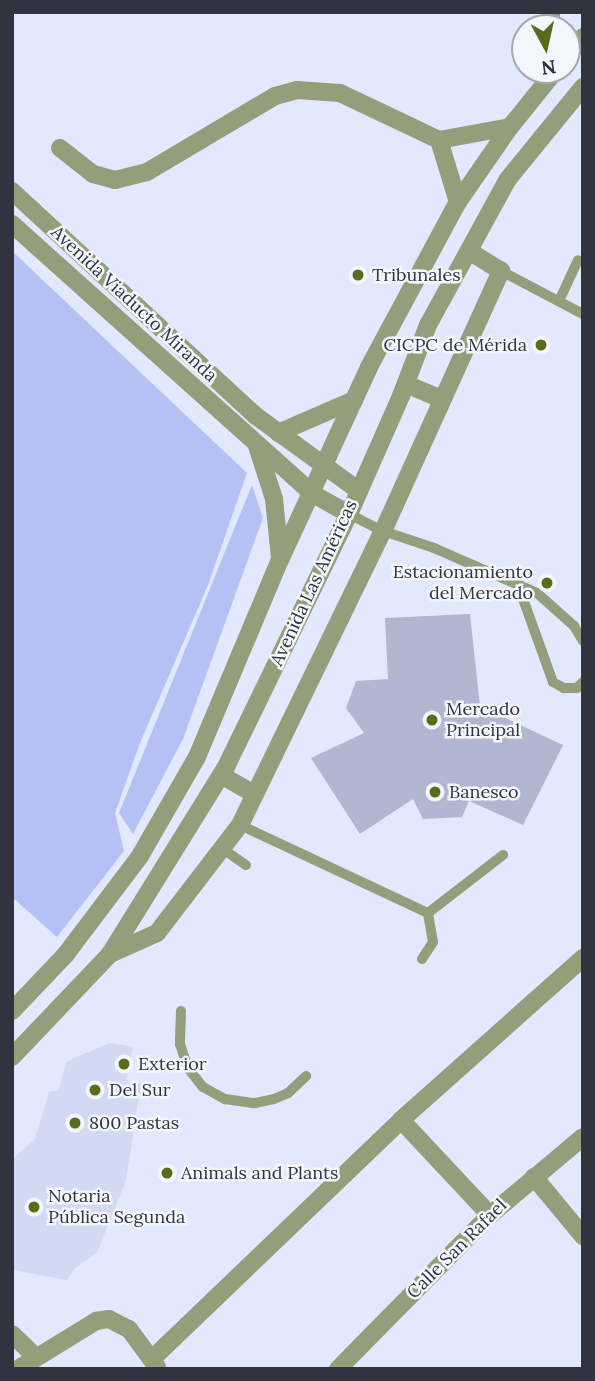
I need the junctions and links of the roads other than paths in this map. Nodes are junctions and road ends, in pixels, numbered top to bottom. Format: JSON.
{"nodes":[{"id":1,"x":545,"y":84,"type":"edge"},
{"id":2,"x":583,"y":87,"type":"edge"},
{"id":3,"x":510,"y":127,"type":"junction"},
{"id":4,"x":439,"y":140,"type":"junction"},
{"id":5,"x":60,"y":148,"type":"dead end"},
{"id":6,"x":12,"y":191,"type":"edge"},
{"id":7,"x":458,"y":202,"type":"junction"},
{"id":8,"x":12,"y":224,"type":"edge"},
{"id":9,"x":470,"y":252,"type":"junction"},
{"id":10,"x":579,"y":260,"type":"dead end"},
{"id":11,"x":501,"y":271,"type":"junction"},
{"id":12,"x":559,"y":301,"type":"junction"},
{"id":13,"x":583,"y":313,"type":"edge"},
{"id":14,"x":406,"y":384,"type":"junction"},
{"id":15,"x":441,"y":399,"type":"junction"},
{"id":16,"x":354,"y":400,"type":"junction"},
{"id":17,"x":278,"y":433,"type":"junction"},
{"id":18,"x":251,"y":441,"type":"junction"},
{"id":19,"x":323,"y":466,"type":"junction"},
{"id":20,"x":358,"y":490,"type":"junction"},
{"id":21,"x":313,"y":494,"type":"junction"},
{"id":22,"x":349,"y":514,"type":"junction"},
{"id":23,"x":383,"y":531,"type":"junction"},
{"id":24,"x":280,"y":560,"type":"junction"},
{"id":25,"x":518,"y":585,"type":"junction"},
{"id":26,"x":583,"y":642,"type":"edge"},
{"id":27,"x":583,"y":682,"type":"edge"},
{"id":28,"x":221,"y":775,"type":"junction"},
{"id":29,"x":255,"y":794,"type":"junction"},
{"id":30,"x":240,"y":825,"type":"junction"},
{"id":31,"x":222,"y":849,"type":"junction"},
{"id":32,"x":503,"y":855,"type":"dead end"},
{"id":33,"x":246,"y":865,"type":"dead end"},
{"id":34,"x":428,"y":913,"type":"junction"},
{"id":35,"x":110,"y":954,"type":"junction"},
{"id":36,"x":583,"y":958,"type":"edge"},
{"id":37,"x":422,"y":959,"type":"dead end"},
{"id":38,"x":12,"y":1011,"type":"edge"},
{"id":39,"x":181,"y":1012,"type":"dead end"},
{"id":40,"x":12,"y":1057,"type":"edge"},
{"id":41,"x":306,"y":1076,"type":"dead end"},
{"id":42,"x":401,"y":1120,"type":"junction"},
{"id":43,"x":583,"y":1137,"type":"edge"},
{"id":44,"x":534,"y":1177,"type":"junction"},
{"id":45,"x":490,"y":1215,"type":"junction"},
{"id":46,"x":583,"y":1236,"type":"edge"},
{"id":47,"x":12,"y":1334,"type":"edge"},
{"id":48,"x":36,"y":1357,"type":"junction"},
{"id":49,"x":156,"y":1363,"type":"edge"},
{"id":50,"x":18,"y":1369,"type":"edge"},
{"id":51,"x":338,"y":1369,"type":"edge"}],
"edges":[{"from":1,"to":3,"type":"street","name":"Avenida Las Américas"},
{"from":2,"to":9,"type":"street","name":"Avenida Las Américas"},
{"from":3,"to":4,"type":"street"},
{"from":3,"to":7,"type":"street","name":"Avenida Las Américas"},
{"from":4,"to":5,"type":"street"},
{"from":4,"to":7,"type":"street"},
{"from":6,"to":17,"type":"street","name":"Avenida Viaducto Miranda"},
{"from":7,"to":16,"type":"street","name":"Avenida Las Américas"},
{"from":8,"to":18,"type":"street","name":"Avenida Viaducto Miranda"},
{"from":9,"to":11,"type":"street"},
{"from":9,"to":14,"type":"street","name":"Avenida Las Américas"},
{"from":10,"to":12,"type":"lane"},
{"from":11,"to":12,"type":"lane"},
{"from":11,"to":15,"type":"street"},
{"from":12,"to":13,"type":"lane"},
{"from":14,"to":15,"type":"street"},
{"from":14,"to":20,"type":"street","name":"Avenida Las Américas"},
{"from":15,"to":23,"type":"street"},
{"from":16,"to":17,"type":"street"},
{"from":16,"to":19,"type":"street","name":"Avenida Las Américas"},
{"from":17,"to":19,"type":"street","name":"Avenida Viaducto Miranda"},
{"from":18,"to":21,"type":"street","name":"Avenida Viaducto Miranda"},
{"from":18,"to":24,"type":"street"},
{"from":19,"to":20,"type":"street","name":"Avenida Viaducto Miranda"},
{"from":19,"to":21,"type":"street","name":"Avenida Las Américas"},
{"from":20,"to":22,"type":"street","name":"Avenida Las Américas"},
{"from":21,"to":22,"type":"street","name":"Avenida Viaducto Miranda"},
{"from":21,"to":24,"type":"street","name":"Avenida Las Américas"},
{"from":22,"to":23,"type":"lane"},
{"from":22,"to":28,"type":"street","name":"Avenida Las Américas"},
{"from":23,"to":25,"type":"lane"},
{"from":23,"to":29,"type":"street"},
{"from":24,"to":38,"type":"street","name":"Avenida Las Américas"},
{"from":25,"to":26,"type":"lane"},
{"from":25,"to":27,"type":"lane"},
{"from":28,"to":29,"type":"street"},
{"from":28,"to":35,"type":"street","name":"Avenida Las Américas"},
{"from":29,"to":30,"type":"street"},
{"from":30,"to":31,"type":"street"},
{"from":30,"to":34,"type":"lane"},
{"from":31,"to":33,"type":"lane"},
{"from":31,"to":35,"type":"street"},
{"from":32,"to":34,"type":"lane"},
{"from":34,"to":37,"type":"lane"},
{"from":35,"to":40,"type":"street","name":"Avenida Las Américas"},
{"from":36,"to":42,"type":"street"},
{"from":39,"to":41,"type":"lane"},
{"from":42,"to":45,"type":"street"},
{"from":42,"to":49,"type":"street"},
{"from":43,"to":44,"type":"street","name":"Calle San Rafael"},
{"from":44,"to":45,"type":"street","name":"Calle San Rafael"},
{"from":44,"to":46,"type":"street"},
{"from":45,"to":51,"type":"street","name":"Calle San Rafael"},
{"from":47,"to":48,"type":"street"},
{"from":48,"to":49,"type":"street"},
{"from":48,"to":50,"type":"street"}]}
